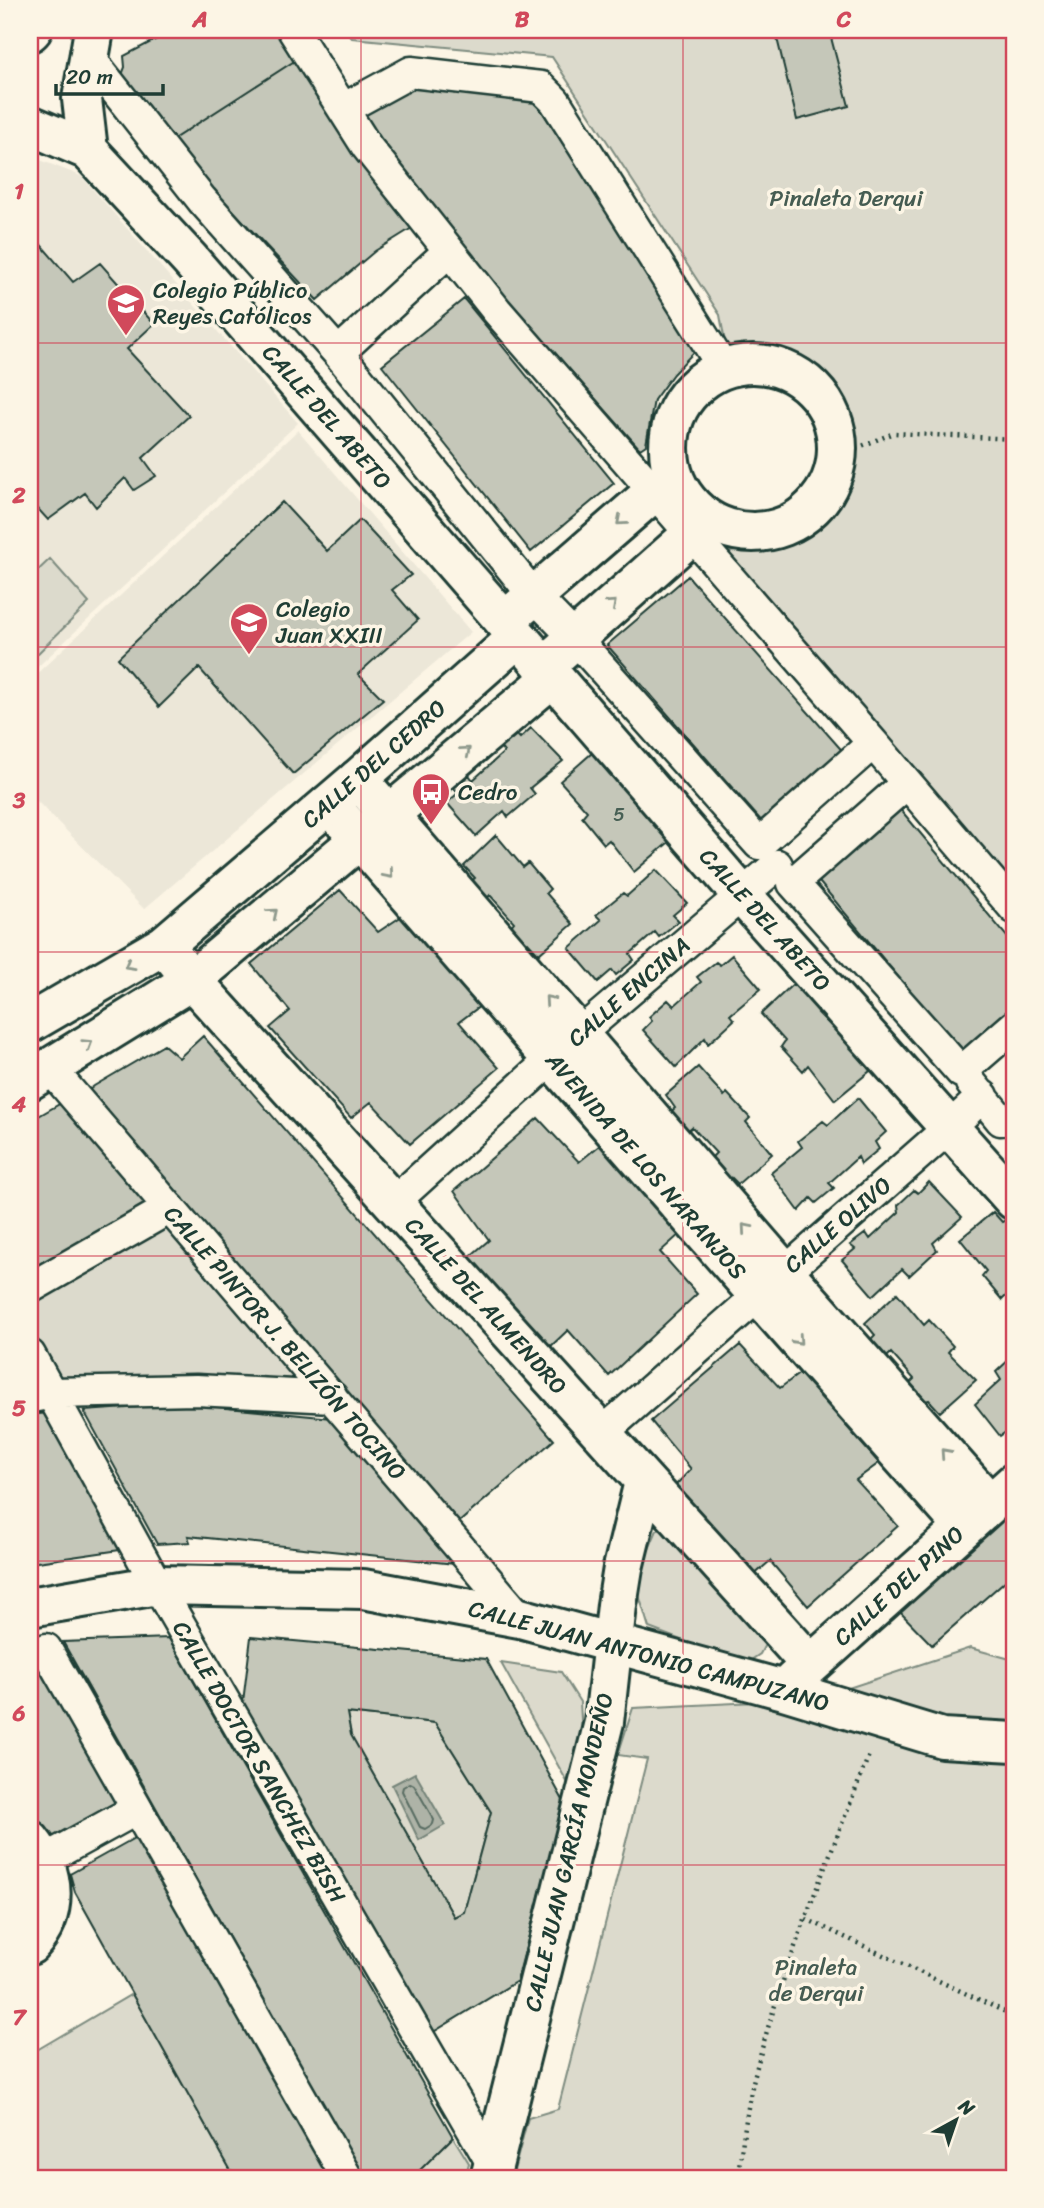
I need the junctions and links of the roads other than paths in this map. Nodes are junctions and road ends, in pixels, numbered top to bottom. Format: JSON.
{"nodes":[{"id":1,"x":293,"y":30,"type":"edge"},
{"id":2,"x":92,"y":43,"type":"edge"},
{"id":3,"x":343,"y":109,"type":"junction"},
{"id":4,"x":30,"y":125,"type":"edge"},
{"id":5,"x":88,"y":150,"type":"junction"},
{"id":6,"x":449,"y":251,"type":"junction"},
{"id":7,"x":338,"y":353,"type":"junction"},
{"id":8,"x":724,"y":369,"type":"junction"},
{"id":9,"x":666,"y":488,"type":"junction"},
{"id":10,"x":700,"y":527,"type":"junction"},
{"id":11,"x":534,"y":596,"type":"junction"},
{"id":12,"x":512,"y":629,"type":"junction"},
{"id":13,"x":575,"y":638,"type":"junction"},
{"id":14,"x":548,"y":672,"type":"junction"},
{"id":15,"x":873,"y":743,"type":"junction"},
{"id":16,"x":358,"y":779,"type":"junction"},
{"id":17,"x":907,"y":783,"type":"junction"},
{"id":18,"x":329,"y":804,"type":"junction"},
{"id":19,"x":389,"y":816,"type":"junction"},
{"id":20,"x":359,"y":840,"type":"junction"},
{"id":21,"x":776,"y":864,"type":"junction"},
{"id":22,"x":742,"y":895,"type":"junction"},
{"id":23,"x":1014,"y":908,"type":"edge"},
{"id":24,"x":164,"y":945,"type":"junction"},
{"id":25,"x":192,"y":980,"type":"junction"},
{"id":26,"x":30,"y":1023,"type":"edge"},
{"id":27,"x":1014,"y":1026,"type":"edge"},
{"id":28,"x":566,"y":1046,"type":"junction"},
{"id":29,"x":961,"y":1072,"type":"junction"},
{"id":30,"x":40,"y":1074,"type":"edge"},
{"id":31,"x":983,"y":1096,"type":"junction"},
{"id":32,"x":1010,"y":1119,"type":"edge"},
{"id":33,"x":950,"y":1127,"type":"junction"},
{"id":34,"x":1014,"y":1200,"type":"edge"},
{"id":35,"x":393,"y":1203,"type":"junction"},
{"id":36,"x":170,"y":1208,"type":"junction"},
{"id":37,"x":771,"y":1284,"type":"junction"},
{"id":38,"x":30,"y":1289,"type":"edge"},
{"id":39,"x":30,"y":1355,"type":"edge"},
{"id":40,"x":41,"y":1395,"type":"edge"},
{"id":41,"x":332,"y":1396,"type":"junction"},
{"id":42,"x":601,"y":1434,"type":"junction"},
{"id":43,"x":644,"y":1482,"type":"junction"},
{"id":44,"x":990,"y":1505,"type":"edge"},
{"id":45,"x":157,"y":1586,"type":"junction"},
{"id":46,"x":30,"y":1607,"type":"edge"},
{"id":47,"x":520,"y":1618,"type":"junction"},
{"id":48,"x":611,"y":1643,"type":"junction"},
{"id":49,"x":47,"y":1649,"type":"dead end"},
{"id":50,"x":798,"y":1677,"type":"junction"},
{"id":51,"x":1014,"y":1742,"type":"edge"},
{"id":52,"x":137,"y":1810,"type":"junction"},
{"id":53,"x":37,"y":1850,"type":"edge"},
{"id":54,"x":30,"y":1945,"type":"edge"},
{"id":55,"x":491,"y":2172,"type":"edge"},
{"id":56,"x":347,"y":2178,"type":"edge"}],
"edges":[{"from":1,"to":3,"type":"street"},
{"from":2,"to":5,"type":"street"},
{"from":2,"to":7,"type":"street"},
{"from":3,"to":6,"type":"street"},
{"from":3,"to":8,"type":"street"},
{"from":4,"to":5,"type":"street"},
{"from":5,"to":12,"type":"street","name":"CALLE DEL ABETO"},
{"from":6,"to":7,"type":"street"},
{"from":6,"to":9,"type":"street"},
{"from":7,"to":11,"type":"street"},
{"from":8,"to":9,"type":"street"},
{"from":8,"to":10,"type":"street"},
{"from":9,"to":10,"type":"street"},
{"from":9,"to":11,"type":"street","name":"CALLE DEL CEDRO","one_way":true},
{"from":13,"to":10,"type":"street","name":"CALLE DEL CEDRO","one_way":true},
{"from":10,"to":15,"type":"street"},
{"from":11,"to":12,"type":"street","name":"CALLE DEL CEDRO"},
{"from":11,"to":13,"type":"street"},
{"from":12,"to":14,"type":"street","name":"CALLE DEL ABETO"},
{"from":12,"to":16,"type":"street","name":"CALLE DEL CEDRO"},
{"from":13,"to":14,"type":"street","name":"CALLE DEL CEDRO"},
{"from":13,"to":21,"type":"street"},
{"from":19,"to":14,"type":"street","name":"CALLE DEL CEDRO","one_way":true},
{"from":14,"to":22,"type":"street","name":"CALLE DEL ABETO"},
{"from":15,"to":17,"type":"street"},
{"from":15,"to":21,"type":"street"},
{"from":16,"to":18,"type":"street","name":"CALLE DEL CEDRO"},
{"from":16,"to":19,"type":"street","name":"AVENIDA DE LOS NARANJOS"},
{"from":17,"to":21,"type":"street"},
{"from":17,"to":23,"type":"street"},
{"from":18,"to":20,"type":"street","name":"AVENIDA DE LOS NARANJOS"},
{"from":18,"to":24,"type":"street","name":"CALLE DEL CEDRO"},
{"from":19,"to":20,"type":"street","name":"CALLE DEL CEDRO"},
{"from":28,"to":19,"type":"street","name":"AVENIDA DE LOS NARANJOS","one_way":true},
{"from":25,"to":20,"type":"street","name":"CALLE DEL CEDRO","one_way":true},
{"from":20,"to":28,"type":"street","name":"AVENIDA DE LOS NARANJOS","one_way":true},
{"from":21,"to":22,"type":"street","name":"CALLE ENCINA"},
{"from":21,"to":29,"type":"street"},
{"from":22,"to":28,"type":"street","name":"CALLE ENCINA"},
{"from":22,"to":33,"type":"street","name":"CALLE DEL ABETO"},
{"from":24,"to":25,"type":"street","name":"CALLE DEL ALMENDRO"},
{"from":24,"to":26,"type":"street","name":"CALLE DEL CEDRO","one_way":true},
{"from":30,"to":25,"type":"street","name":"CALLE DEL CEDRO","one_way":true},
{"from":25,"to":35,"type":"street","name":"CALLE DEL ALMENDRO"},
{"from":27,"to":29,"type":"street"},
{"from":28,"to":35,"type":"street","name":"CALLE ENCINA"},
{"from":28,"to":37,"type":"street","name":"AVENIDA DE LOS NARANJOS"},
{"from":29,"to":31,"type":"street"},
{"from":30,"to":36,"type":"street","name":"CALLE PINTOR J. BELIZÓN TOCINO"},
{"from":31,"to":32,"type":"street"},
{"from":31,"to":33,"type":"street","name":"CALLE OLIVO"},
{"from":33,"to":34,"type":"street","name":"CALLE DEL ABETO"},
{"from":33,"to":37,"type":"street","name":"CALLE OLIVO"},
{"from":35,"to":42,"type":"street","name":"CALLE DEL ALMENDRO"},
{"from":36,"to":38,"type":"street"},
{"from":36,"to":41,"type":"street","name":"CALLE PINTOR J. BELIZÓN TOCINO"},
{"from":37,"to":42,"type":"street","name":"CALLE OLIVO"},
{"from":37,"to":44,"type":"street","name":"AVENIDA DE LOS NARANJOS"},
{"from":39,"to":40,"type":"street","name":"CALLE DOCTOR SANCHEZ BISH"},
{"from":40,"to":41,"type":"street"},
{"from":40,"to":45,"type":"street","name":"CALLE DOCTOR SANCHEZ BISH"},
{"from":41,"to":47,"type":"street","name":"CALLE PINTOR J. BELIZÓN TOCINO"},
{"from":42,"to":43,"type":"street","name":"CALLE DEL ALMENDRO"},
{"from":43,"to":48,"type":"street","name":"CALLE JUAN GARCÍA MONDEÑO"},
{"from":43,"to":50,"type":"street","name":"CALLE DEL ALMENDRO"},
{"from":44,"to":50,"type":"street","name":"CALLE DEL PINO"},
{"from":45,"to":46,"type":"street","name":"CALLE JUAN ANTONIO CAMPUZANO"},
{"from":45,"to":47,"type":"street","name":"CALLE JUAN ANTONIO CAMPUZANO"},
{"from":45,"to":55,"type":"street","name":"CALLE DOCTOR SANCHEZ BISH"},
{"from":47,"to":48,"type":"street","name":"CALLE JUAN ANTONIO CAMPUZANO"},
{"from":48,"to":50,"type":"street","name":"CALLE JUAN ANTONIO CAMPUZANO"},
{"from":48,"to":55,"type":"street","name":"CALLE JUAN GARCÍA MONDEÑO"},
{"from":49,"to":52,"type":"street"},
{"from":50,"to":51,"type":"street","name":"CALLE JUAN ANTONIO CAMPUZANO"},
{"from":52,"to":53,"type":"street"},
{"from":52,"to":56,"type":"street"},
{"from":53,"to":54,"type":"street"}]}
